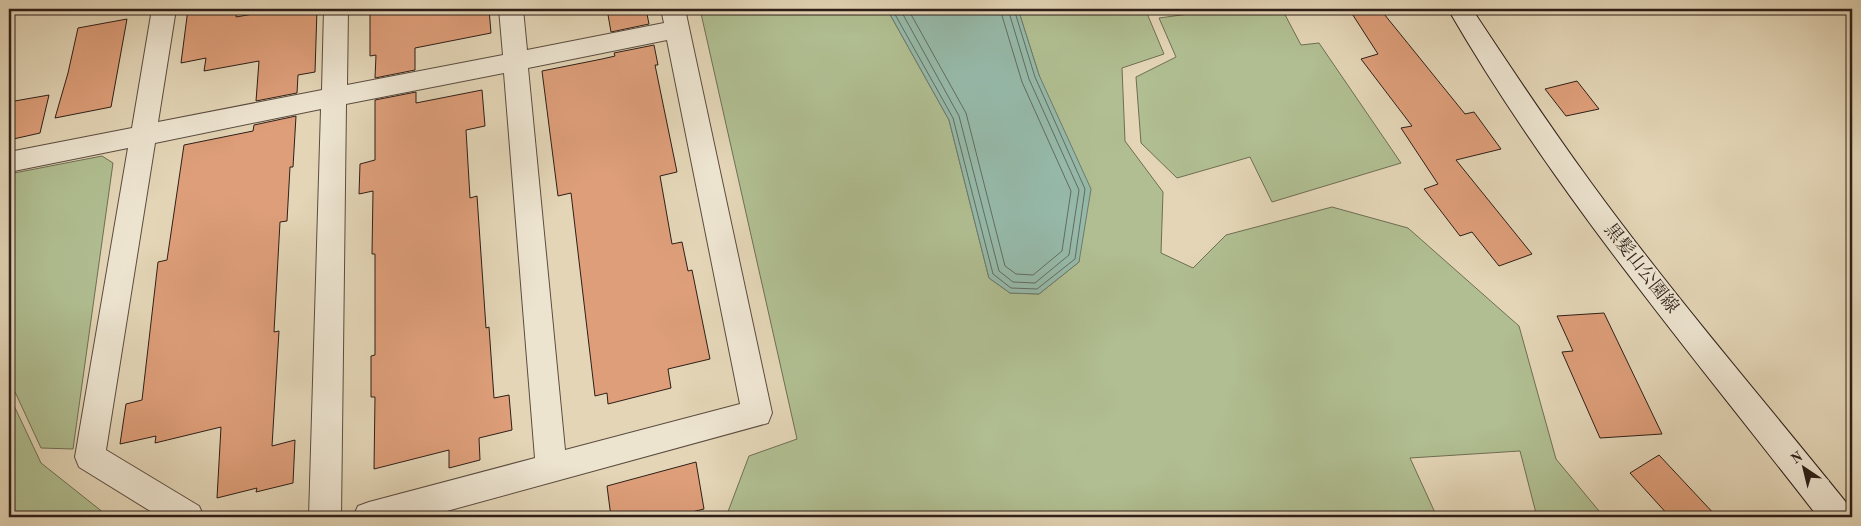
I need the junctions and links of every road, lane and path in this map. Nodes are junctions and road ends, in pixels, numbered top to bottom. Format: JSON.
{"nodes":[{"id":1,"x":164,"y":9,"type":"edge"},
{"id":2,"x":336,"y":9,"type":"edge"},
{"id":3,"x":511,"y":9,"type":"edge"},
{"id":4,"x":1460,"y":9,"type":"edge"},
{"id":5,"x":675,"y":19,"type":"edge"},
{"id":6,"x":516,"y":62,"type":"junction"},
{"id":7,"x":334,"y":98,"type":"junction"},
{"id":8,"x":142,"y":136,"type":"junction"},
{"id":9,"x":9,"y":162,"type":"edge"},
{"id":10,"x":551,"y":469,"type":"junction"},
{"id":11,"x":188,"y":517,"type":"edge"},
{"id":12,"x":325,"y":517,"type":"edge"},
{"id":13,"x":369,"y":517,"type":"edge"},
{"id":14,"x":1838,"y":517,"type":"edge"}],
"edges":[{"from":1,"to":8,"type":"street"},
{"from":2,"to":7,"type":"street"},
{"from":3,"to":6,"type":"street"},
{"from":4,"to":14,"type":"street","name":"黒髪山公園線"},
{"from":5,"to":6,"type":"street"},
{"from":5,"to":10,"type":"street"},
{"from":6,"to":7,"type":"street"},
{"from":6,"to":10,"type":"street"},
{"from":7,"to":8,"type":"street"},
{"from":7,"to":12,"type":"street"},
{"from":8,"to":9,"type":"street"},
{"from":8,"to":11,"type":"street"},
{"from":10,"to":13,"type":"street"}]}
